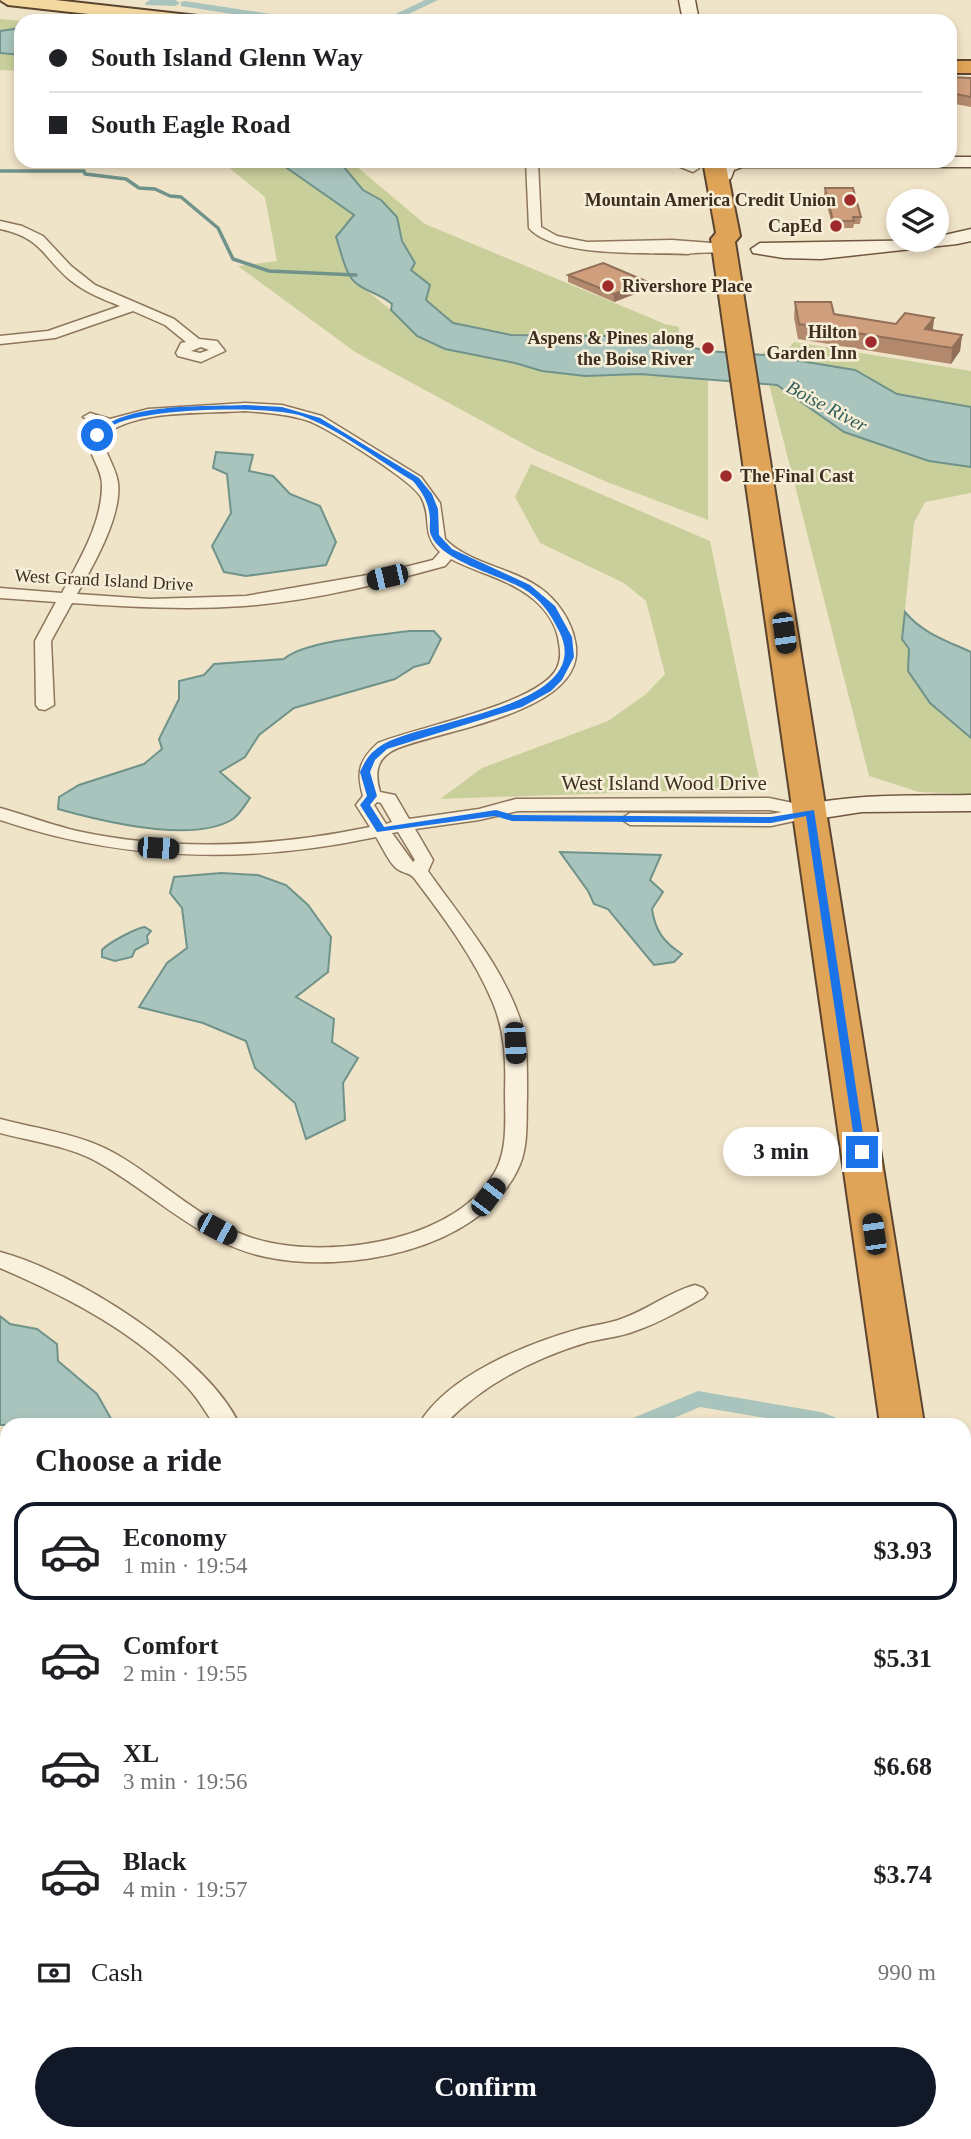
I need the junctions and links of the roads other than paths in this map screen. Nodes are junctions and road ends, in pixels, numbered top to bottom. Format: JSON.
{"nodes":[{"id":1,"x":8,"y":0,"type":"edge"},
{"id":2,"x":135,"y":14,"type":"edge"},
{"id":3,"x":532,"y":168,"type":"edge"},
{"id":4,"x":725,"y":168,"type":"edge"},
{"id":5,"x":706,"y":169,"type":"edge"},
{"id":6,"x":0,"y":225,"type":"edge"},
{"id":7,"x":971,"y":235,"type":"edge"},
{"id":8,"x":716,"y":245,"type":"junction"},
{"id":9,"x":133,"y":306,"type":"junction"},
{"id":10,"x":0,"y":340,"type":"edge"},
{"id":11,"x":195,"y":344,"type":"dead end"},
{"id":12,"x":90,"y":417,"type":"dead end"},
{"id":13,"x":110,"y":424,"type":"junction"},
{"id":14,"x":449,"y":551,"type":"junction"},
{"id":15,"x":0,"y":593,"type":"edge"},
{"id":16,"x":65,"y":599,"type":"junction"},
{"id":17,"x":45,"y":705,"type":"dead end"},
{"id":18,"x":372,"y":796,"type":"junction"},
{"id":19,"x":971,"y":803,"type":"edge"},
{"id":20,"x":810,"y":812,"type":"junction"},
{"id":21,"x":0,"y":814,"type":"edge"},
{"id":22,"x":971,"y":817,"type":"edge"},
{"id":23,"x":404,"y":826,"type":"junction"},
{"id":24,"x":381,"y":830,"type":"junction"},
{"id":25,"x":418,"y":871,"type":"junction"},
{"id":26,"x":0,"y":1126,"type":"edge"},
{"id":27,"x":0,"y":1259,"type":"edge"},
{"id":28,"x":695,"y":1293,"type":"dead end"},
{"id":29,"x":223,"y":1418,"type":"edge"},
{"id":30,"x":437,"y":1418,"type":"edge"},
{"id":31,"x":901,"y":1418,"type":"edge"}],
"edges":[{"from":1,"to":2,"type":"main road"},
{"from":3,"to":8,"type":"street"},
{"from":4,"to":5,"type":"street"},
{"from":5,"to":8,"type":"highway"},
{"from":6,"to":9,"type":"street"},
{"from":7,"to":8,"type":"street"},
{"from":8,"to":20,"type":"highway"},
{"from":9,"to":10,"type":"street"},
{"from":9,"to":11,"type":"street"},
{"from":12,"to":13,"type":"street"},
{"from":13,"to":14,"type":"street"},
{"from":13,"to":16,"type":"street"},
{"from":14,"to":16,"type":"street","name":"West Grand Island Drive"},
{"from":14,"to":18,"type":"street"},
{"from":15,"to":16,"type":"street","name":"West Grand Island Drive"},
{"from":16,"to":17,"type":"street"},
{"from":18,"to":23,"type":"street"},
{"from":18,"to":24,"type":"street"},
{"from":19,"to":20,"type":"street"},
{"from":20,"to":22,"type":"street"},
{"from":20,"to":23,"type":"street","name":"West Island Wood Drive"},
{"from":20,"to":31,"type":"highway"},
{"from":21,"to":24,"type":"street","name":"West Island Wood Drive"},
{"from":23,"to":24,"type":"street","name":"West Island Wood Drive"},
{"from":23,"to":25,"type":"street"},
{"from":24,"to":25,"type":"street"},
{"from":25,"to":26,"type":"street"},
{"from":27,"to":29,"type":"street"},
{"from":28,"to":30,"type":"street"}]}
